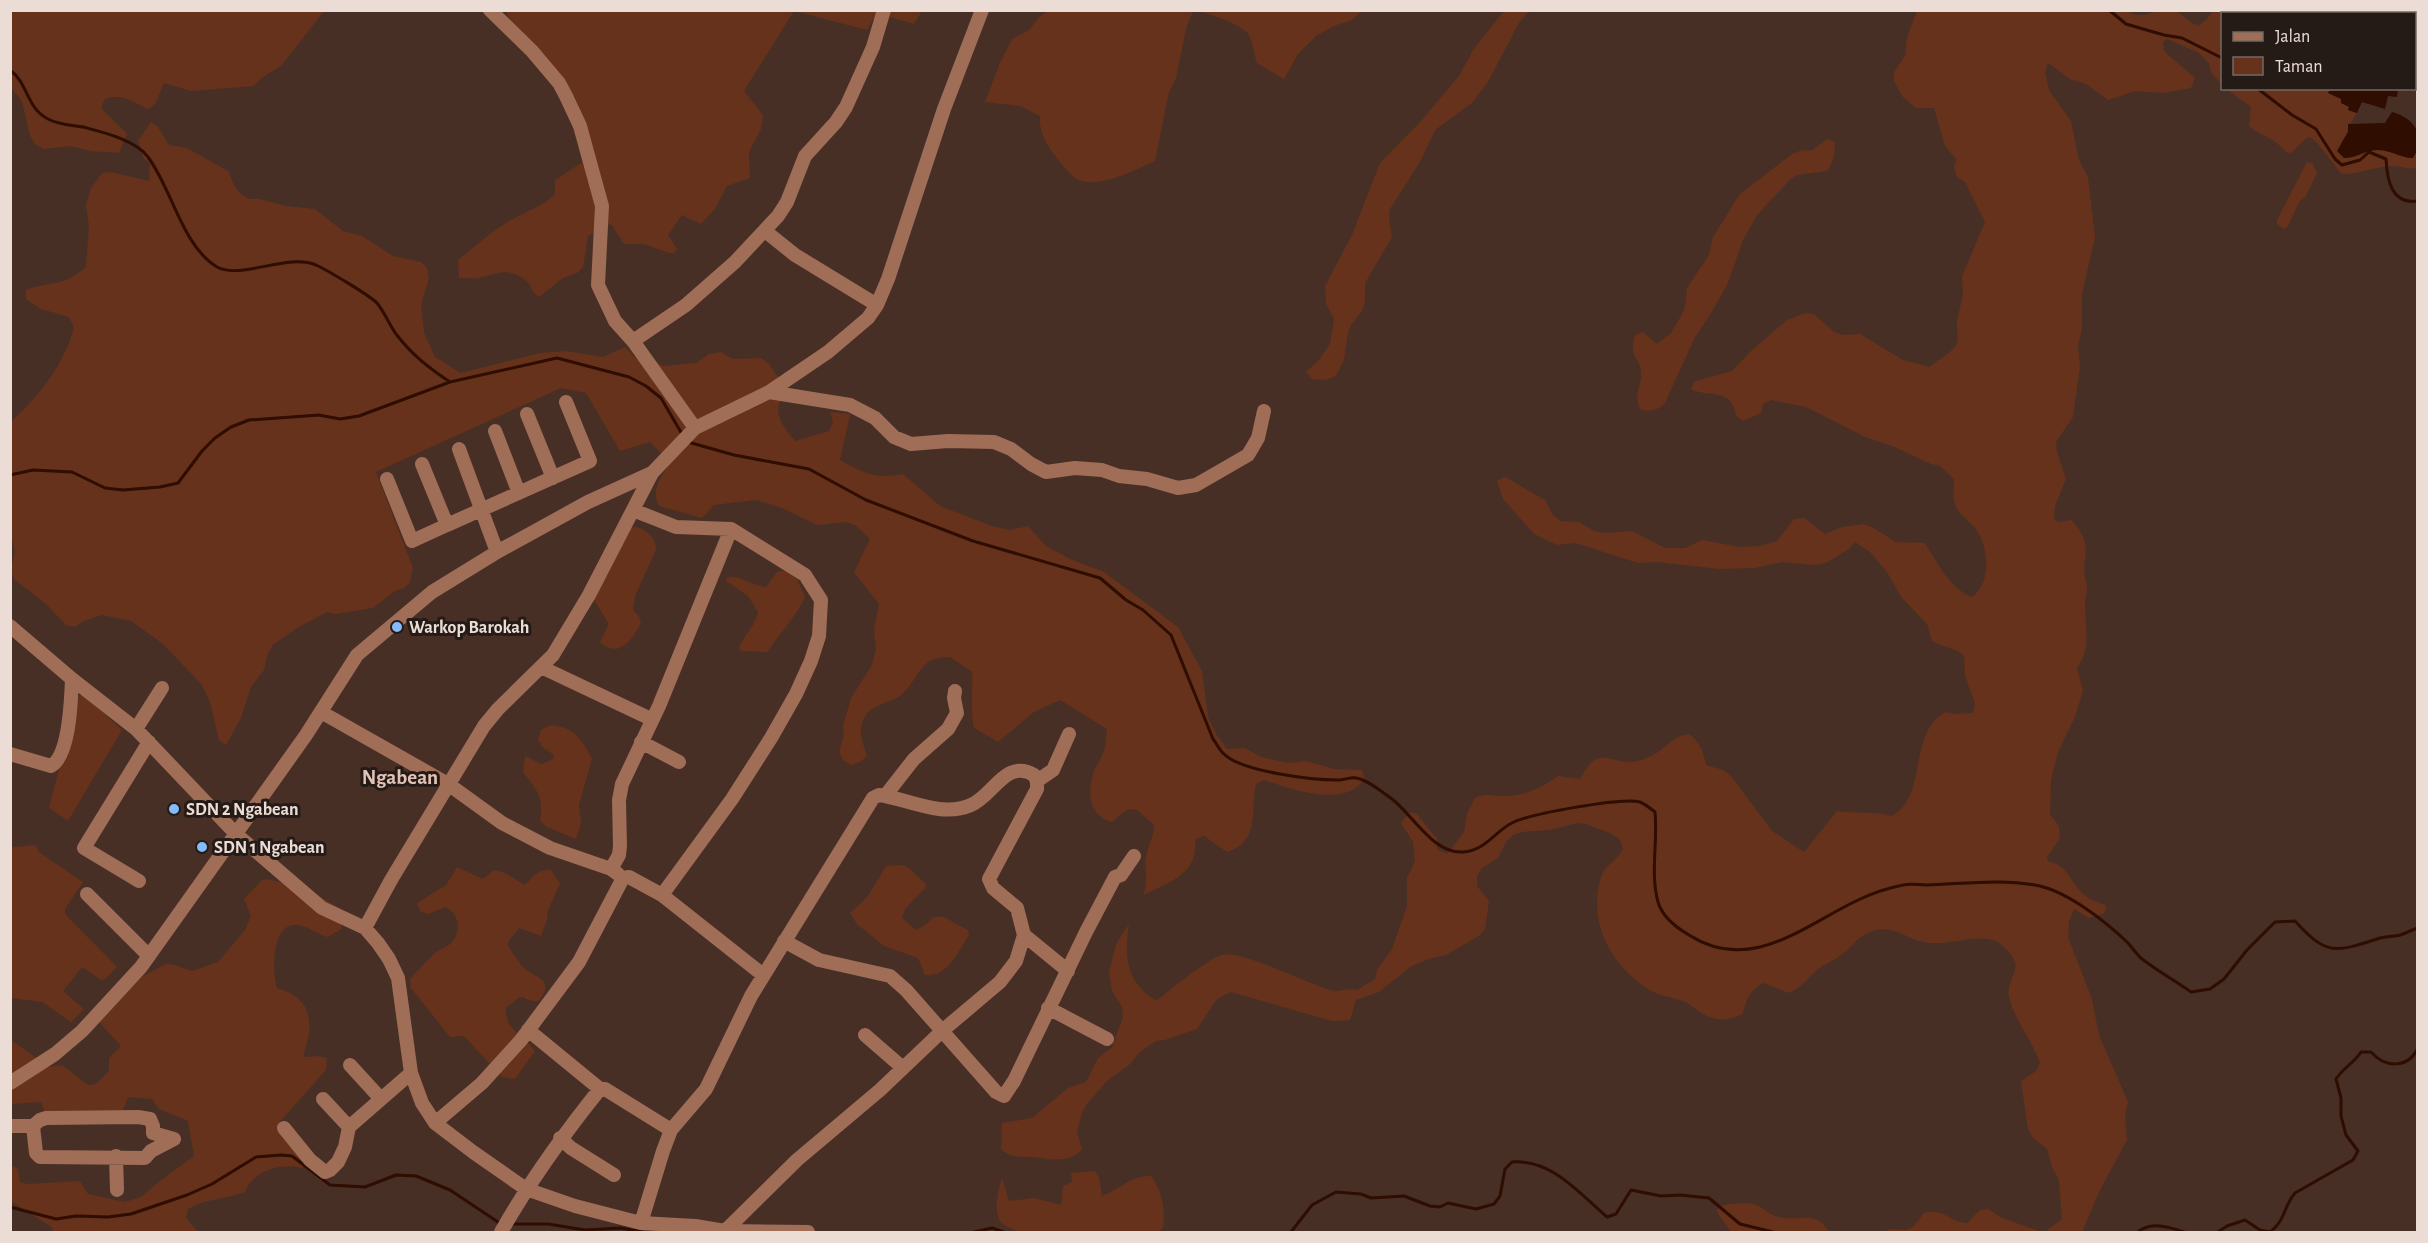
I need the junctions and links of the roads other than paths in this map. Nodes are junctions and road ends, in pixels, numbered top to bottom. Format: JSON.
{"nodes":[{"id":1,"x":490,"y":10,"type":"edge"},
{"id":2,"x":884,"y":10,"type":"edge"},
{"id":3,"x":982,"y":10,"type":"edge"},
{"id":4,"x":765,"y":231,"type":"junction"},
{"id":5,"x":877,"y":305,"type":"junction"},
{"id":6,"x":633,"y":341,"type":"junction"},
{"id":7,"x":769,"y":392,"type":"junction"},
{"id":8,"x":566,"y":402,"type":"dead end"},
{"id":9,"x":1264,"y":411,"type":"dead end"},
{"id":10,"x":527,"y":414,"type":"dead end"},
{"id":11,"x":495,"y":431,"type":"dead end"},
{"id":12,"x":688,"y":436,"type":"junction"},
{"id":13,"x":459,"y":448,"type":"dead end"},
{"id":14,"x":422,"y":464,"type":"dead end"},
{"id":15,"x":652,"y":472,"type":"junction"},
{"id":16,"x":553,"y":478,"type":"junction"},
{"id":17,"x":387,"y":479,"type":"dead end"},
{"id":18,"x":519,"y":493,"type":"junction"},
{"id":19,"x":633,"y":510,"type":"junction"},
{"id":20,"x":482,"y":511,"type":"junction"},
{"id":21,"x":447,"y":525,"type":"junction"},
{"id":22,"x":731,"y":529,"type":"junction"},
{"id":23,"x":497,"y":552,"type":"junction"},
{"id":24,"x":10,"y":626,"type":"edge"},
{"id":25,"x":541,"y":667,"type":"junction"},
{"id":26,"x":72,"y":678,"type":"junction"},
{"id":27,"x":162,"y":688,"type":"dead end"},
{"id":28,"x":955,"y":691,"type":"dead end"},
{"id":29,"x":321,"y":712,"type":"junction"},
{"id":30,"x":651,"y":719,"type":"junction"},
{"id":31,"x":136,"y":729,"type":"junction"},
{"id":32,"x":1069,"y":734,"type":"dead end"},
{"id":33,"x":149,"y":742,"type":"junction"},
{"id":34,"x":641,"y":742,"type":"junction"},
{"id":35,"x":10,"y":754,"type":"edge"},
{"id":36,"x":679,"y":762,"type":"dead end"},
{"id":37,"x":1037,"y":781,"type":"junction"},
{"id":38,"x":448,"y":784,"type":"junction"},
{"id":39,"x":885,"y":796,"type":"junction"},
{"id":40,"x":236,"y":834,"type":"junction"},
{"id":41,"x":1134,"y":856,"type":"dead end"},
{"id":42,"x":610,"y":869,"type":"junction"},
{"id":43,"x":623,"y":878,"type":"junction"},
{"id":44,"x":139,"y":881,"type":"dead end"},
{"id":45,"x":87,"y":894,"type":"dead end"},
{"id":46,"x":662,"y":896,"type":"junction"},
{"id":47,"x":365,"y":928,"type":"junction"},
{"id":48,"x":1024,"y":935,"type":"junction"},
{"id":49,"x":784,"y":941,"type":"junction"},
{"id":50,"x":149,"y":956,"type":"junction"},
{"id":51,"x":1068,"y":971,"type":"junction"},
{"id":52,"x":763,"y":975,"type":"junction"},
{"id":53,"x":1048,"y":1008,"type":"junction"},
{"id":54,"x":528,"y":1030,"type":"junction"},
{"id":55,"x":942,"y":1031,"type":"junction"},
{"id":56,"x":865,"y":1035,"type":"dead end"},
{"id":57,"x":1107,"y":1039,"type":"dead end"},
{"id":58,"x":350,"y":1065,"type":"dead end"},
{"id":59,"x":903,"y":1068,"type":"junction"},
{"id":60,"x":411,"y":1073,"type":"junction"},
{"id":61,"x":10,"y":1083,"type":"edge"},
{"id":62,"x":600,"y":1089,"type":"junction"},
{"id":63,"x":323,"y":1099,"type":"dead end"},
{"id":64,"x":381,"y":1099,"type":"junction"},
{"id":65,"x":435,"y":1123,"type":"junction"},
{"id":66,"x":10,"y":1126,"type":"edge"},
{"id":67,"x":33,"y":1126,"type":"junction"},
{"id":68,"x":349,"y":1127,"type":"junction"},
{"id":69,"x":284,"y":1128,"type":"dead end"},
{"id":70,"x":671,"y":1130,"type":"junction"},
{"id":71,"x":153,"y":1133,"type":"junction"},
{"id":72,"x":560,"y":1138,"type":"junction"},
{"id":73,"x":151,"y":1151,"type":"junction"},
{"id":74,"x":116,"y":1156,"type":"junction"},
{"id":75,"x":614,"y":1175,"type":"dead end"},
{"id":76,"x":526,"y":1189,"type":"junction"},
{"id":77,"x":117,"y":1190,"type":"dead end"},
{"id":78,"x":643,"y":1214,"type":"junction"},
{"id":79,"x":504,"y":1227,"type":"edge"},
{"id":80,"x":725,"y":1231,"type":"edge"},
{"id":81,"x":808,"y":1233,"type":"edge"}],
"edges":[{"from":1,"to":6,"type":"street"},
{"from":2,"to":4,"type":"street"},
{"from":3,"to":5,"type":"street"},
{"from":4,"to":5,"type":"street"},
{"from":4,"to":6,"type":"street"},
{"from":5,"to":7,"type":"street"},
{"from":6,"to":12,"type":"street"},
{"from":7,"to":9,"type":"street"},
{"from":7,"to":12,"type":"street"},
{"from":8,"to":16,"type":"street"},
{"from":10,"to":16,"type":"street"},
{"from":11,"to":18,"type":"street"},
{"from":12,"to":15,"type":"street"},
{"from":13,"to":20,"type":"street"},
{"from":14,"to":21,"type":"street"},
{"from":15,"to":19,"type":"street"},
{"from":15,"to":23,"type":"street"},
{"from":16,"to":18,"type":"street"},
{"from":17,"to":21,"type":"street"},
{"from":18,"to":20,"type":"street"},
{"from":19,"to":22,"type":"street"},
{"from":19,"to":25,"type":"street"},
{"from":20,"to":21,"type":"street"},
{"from":20,"to":23,"type":"street"},
{"from":22,"to":30,"type":"street"},
{"from":22,"to":46,"type":"street"},
{"from":23,"to":29,"type":"street"},
{"from":24,"to":26,"type":"street"},
{"from":25,"to":30,"type":"street"},
{"from":25,"to":38,"type":"street"},
{"from":26,"to":31,"type":"street"},
{"from":26,"to":35,"type":"street"},
{"from":27,"to":31,"type":"street"},
{"from":28,"to":39,"type":"street"},
{"from":29,"to":38,"type":"street"},
{"from":29,"to":40,"type":"street"},
{"from":30,"to":34,"type":"street"},
{"from":31,"to":33,"type":"street"},
{"from":32,"to":37,"type":"street"},
{"from":33,"to":40,"type":"street"},
{"from":33,"to":44,"type":"street"},
{"from":34,"to":36,"type":"street"},
{"from":34,"to":42,"type":"street"},
{"from":37,"to":39,"type":"street"},
{"from":37,"to":48,"type":"street"},
{"from":38,"to":42,"type":"street"},
{"from":38,"to":47,"type":"street"},
{"from":39,"to":49,"type":"street"},
{"from":40,"to":47,"type":"street"},
{"from":40,"to":50,"type":"street"},
{"from":41,"to":51,"type":"street"},
{"from":42,"to":43,"type":"street"},
{"from":43,"to":46,"type":"street"},
{"from":43,"to":54,"type":"street"},
{"from":45,"to":50,"type":"street"},
{"from":46,"to":52,"type":"street"},
{"from":47,"to":60,"type":"street"},
{"from":48,"to":51,"type":"street"},
{"from":48,"to":55,"type":"street"},
{"from":49,"to":52,"type":"street"},
{"from":49,"to":55,"type":"street"},
{"from":50,"to":61,"type":"street"},
{"from":51,"to":53,"type":"street"},
{"from":52,"to":70,"type":"street"},
{"from":53,"to":55,"type":"street"},
{"from":53,"to":57,"type":"street"},
{"from":54,"to":62,"type":"street"},
{"from":54,"to":65,"type":"street"},
{"from":55,"to":59,"type":"street"},
{"from":56,"to":59,"type":"street"},
{"from":58,"to":64,"type":"street"},
{"from":59,"to":80,"type":"street"},
{"from":60,"to":64,"type":"street"},
{"from":60,"to":65,"type":"street"},
{"from":62,"to":70,"type":"street"},
{"from":62,"to":72,"type":"street"},
{"from":63,"to":68,"type":"street"},
{"from":64,"to":68,"type":"street"},
{"from":65,"to":76,"type":"street"},
{"from":66,"to":67,"type":"street"},
{"from":67,"to":71,"type":"street"},
{"from":67,"to":74,"type":"street"},
{"from":68,"to":69,"type":"street"},
{"from":70,"to":78,"type":"street"},
{"from":71,"to":73,"type":"street"},
{"from":71,"to":73,"type":"street"},
{"from":72,"to":75,"type":"street"},
{"from":72,"to":76,"type":"street"},
{"from":73,"to":74,"type":"street"},
{"from":74,"to":77,"type":"street"},
{"from":76,"to":78,"type":"street"},
{"from":76,"to":79,"type":"street"},
{"from":78,"to":80,"type":"street"},
{"from":80,"to":81,"type":"street"}]}
